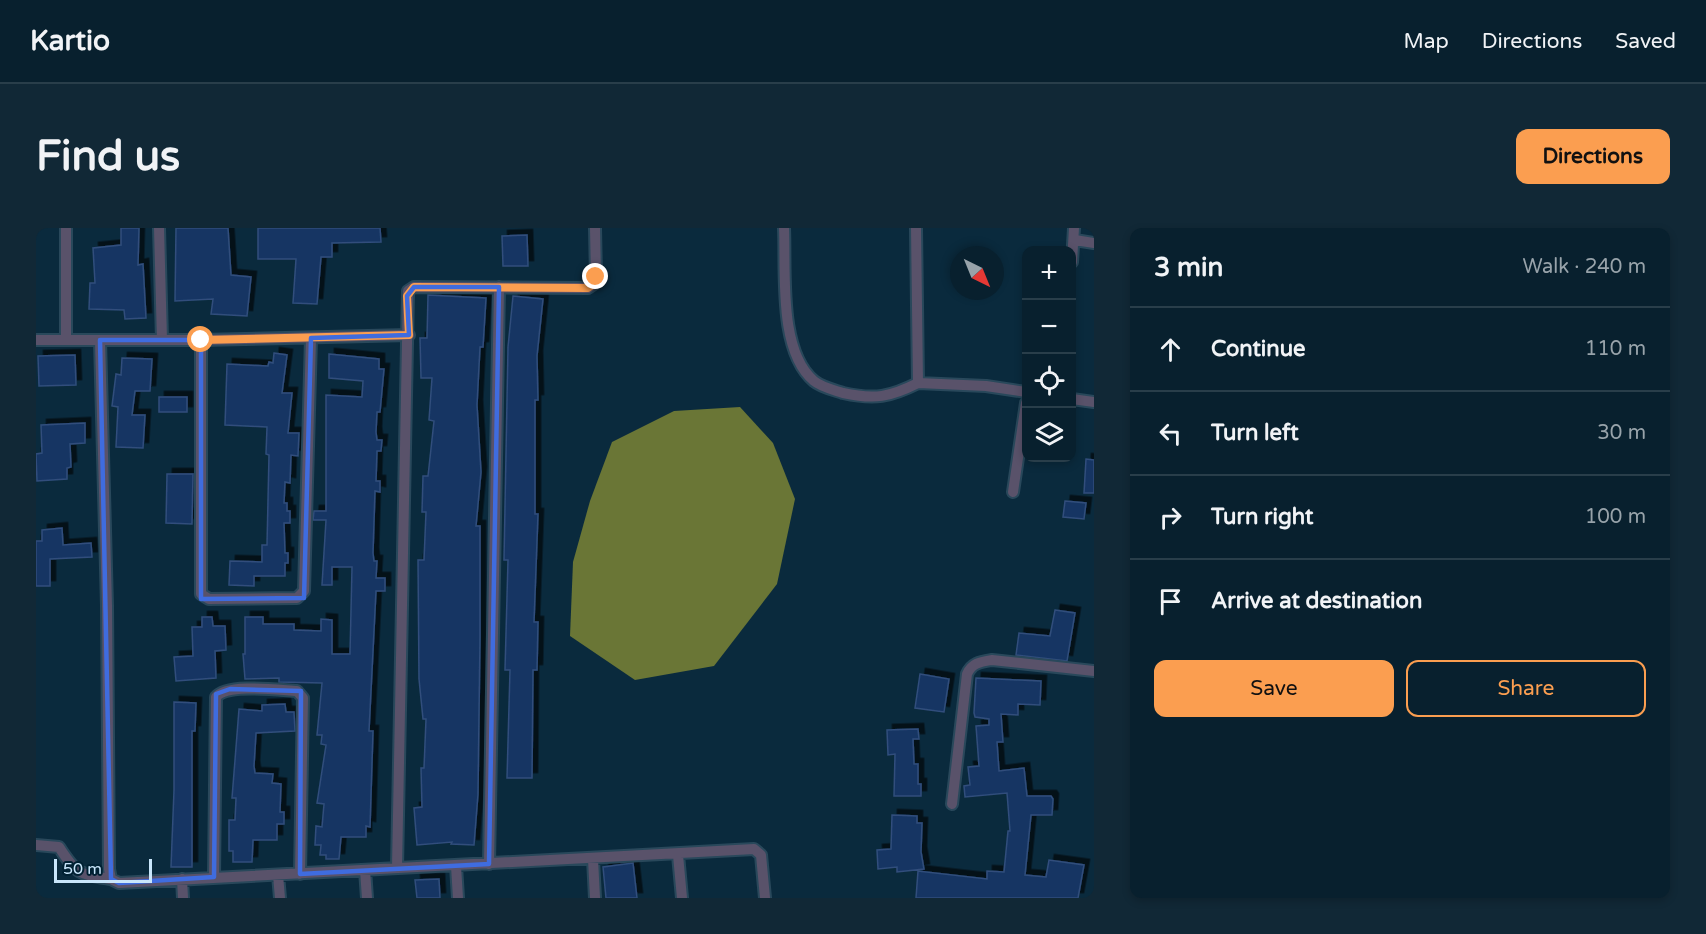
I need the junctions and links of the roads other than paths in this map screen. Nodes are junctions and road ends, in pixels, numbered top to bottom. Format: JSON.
{"nodes":[{"id":1,"x":66,"y":228,"type":"edge"},
{"id":2,"x":159,"y":228,"type":"edge"},
{"id":3,"x":595,"y":228,"type":"edge"},
{"id":4,"x":784,"y":228,"type":"edge"},
{"id":5,"x":916,"y":228,"type":"edge"},
{"id":6,"x":1074,"y":228,"type":"edge"},
{"id":7,"x":1075,"y":240,"type":"junction"},
{"id":8,"x":1094,"y":243,"type":"edge"},
{"id":9,"x":1074,"y":246,"type":"edge"},
{"id":10,"x":499,"y":287,"type":"junction"},
{"id":11,"x":409,"y":335,"type":"junction"},
{"id":12,"x":311,"y":338,"type":"junction"},
{"id":13,"x":36,"y":340,"type":"edge"},
{"id":14,"x":66,"y":340,"type":"junction"},
{"id":15,"x":100,"y":340,"type":"junction"},
{"id":16,"x":162,"y":340,"type":"junction"},
{"id":17,"x":201,"y":340,"type":"junction"},
{"id":18,"x":918,"y":383,"type":"junction"},
{"id":19,"x":1022,"y":391,"type":"edge"},
{"id":20,"x":1076,"y":400,"type":"edge"},
{"id":21,"x":1094,"y":402,"type":"edge"},
{"id":22,"x":1025,"y":408,"type":"edge"},
{"id":23,"x":1013,"y":492,"type":"dead end"},
{"id":24,"x":1094,"y":671,"type":"edge"},
{"id":25,"x":952,"y":804,"type":"dead end"},
{"id":26,"x":36,"y":845,"type":"edge"},
{"id":27,"x":678,"y":855,"type":"junction"},
{"id":28,"x":593,"y":859,"type":"junction"},
{"id":29,"x":489,"y":864,"type":"junction"},
{"id":30,"x":456,"y":866,"type":"junction"},
{"id":31,"x":397,"y":868,"type":"junction"},
{"id":32,"x":365,"y":870,"type":"junction"},
{"id":33,"x":300,"y":874,"type":"junction"},
{"id":34,"x":278,"y":875,"type":"junction"},
{"id":35,"x":214,"y":877,"type":"junction"},
{"id":36,"x":111,"y":879,"type":"junction"},
{"id":37,"x":182,"y":879,"type":"junction"},
{"id":38,"x":183,"y":898,"type":"edge"},
{"id":39,"x":280,"y":898,"type":"edge"},
{"id":40,"x":367,"y":898,"type":"edge"},
{"id":41,"x":458,"y":898,"type":"edge"},
{"id":42,"x":595,"y":898,"type":"edge"},
{"id":43,"x":682,"y":898,"type":"edge"},
{"id":44,"x":765,"y":898,"type":"edge"}],
"edges":[{"from":1,"to":14,"type":"street"},
{"from":2,"to":16,"type":"street"},
{"from":3,"to":10,"type":"street"},
{"from":4,"to":18,"type":"street"},
{"from":5,"to":18,"type":"street"},
{"from":6,"to":7,"type":"street"},
{"from":7,"to":8,"type":"street"},
{"from":7,"to":9,"type":"street"},
{"from":10,"to":11,"type":"street"},
{"from":10,"to":29,"type":"street"},
{"from":11,"to":12,"type":"street"},
{"from":11,"to":31,"type":"street"},
{"from":12,"to":17,"type":"street"},
{"from":12,"to":17,"type":"street"},
{"from":13,"to":14,"type":"street"},
{"from":14,"to":15,"type":"street"},
{"from":15,"to":16,"type":"street"},
{"from":15,"to":36,"type":"street"},
{"from":16,"to":17,"type":"street"},
{"from":18,"to":19,"type":"street"},
{"from":20,"to":21,"type":"street"},
{"from":22,"to":23,"type":"street"},
{"from":24,"to":25,"type":"street"},
{"from":26,"to":36,"type":"street"},
{"from":27,"to":28,"type":"street"},
{"from":27,"to":43,"type":"street"},
{"from":27,"to":44,"type":"street"},
{"from":28,"to":29,"type":"street"},
{"from":28,"to":42,"type":"street"},
{"from":29,"to":30,"type":"street"},
{"from":30,"to":31,"type":"street"},
{"from":30,"to":41,"type":"street"},
{"from":31,"to":32,"type":"street"},
{"from":32,"to":33,"type":"street"},
{"from":32,"to":40,"type":"street"},
{"from":33,"to":34,"type":"street"},
{"from":33,"to":35,"type":"street"},
{"from":34,"to":35,"type":"street"},
{"from":34,"to":39,"type":"street"},
{"from":35,"to":37,"type":"street"},
{"from":36,"to":37,"type":"street"},
{"from":37,"to":38,"type":"street"}]}
